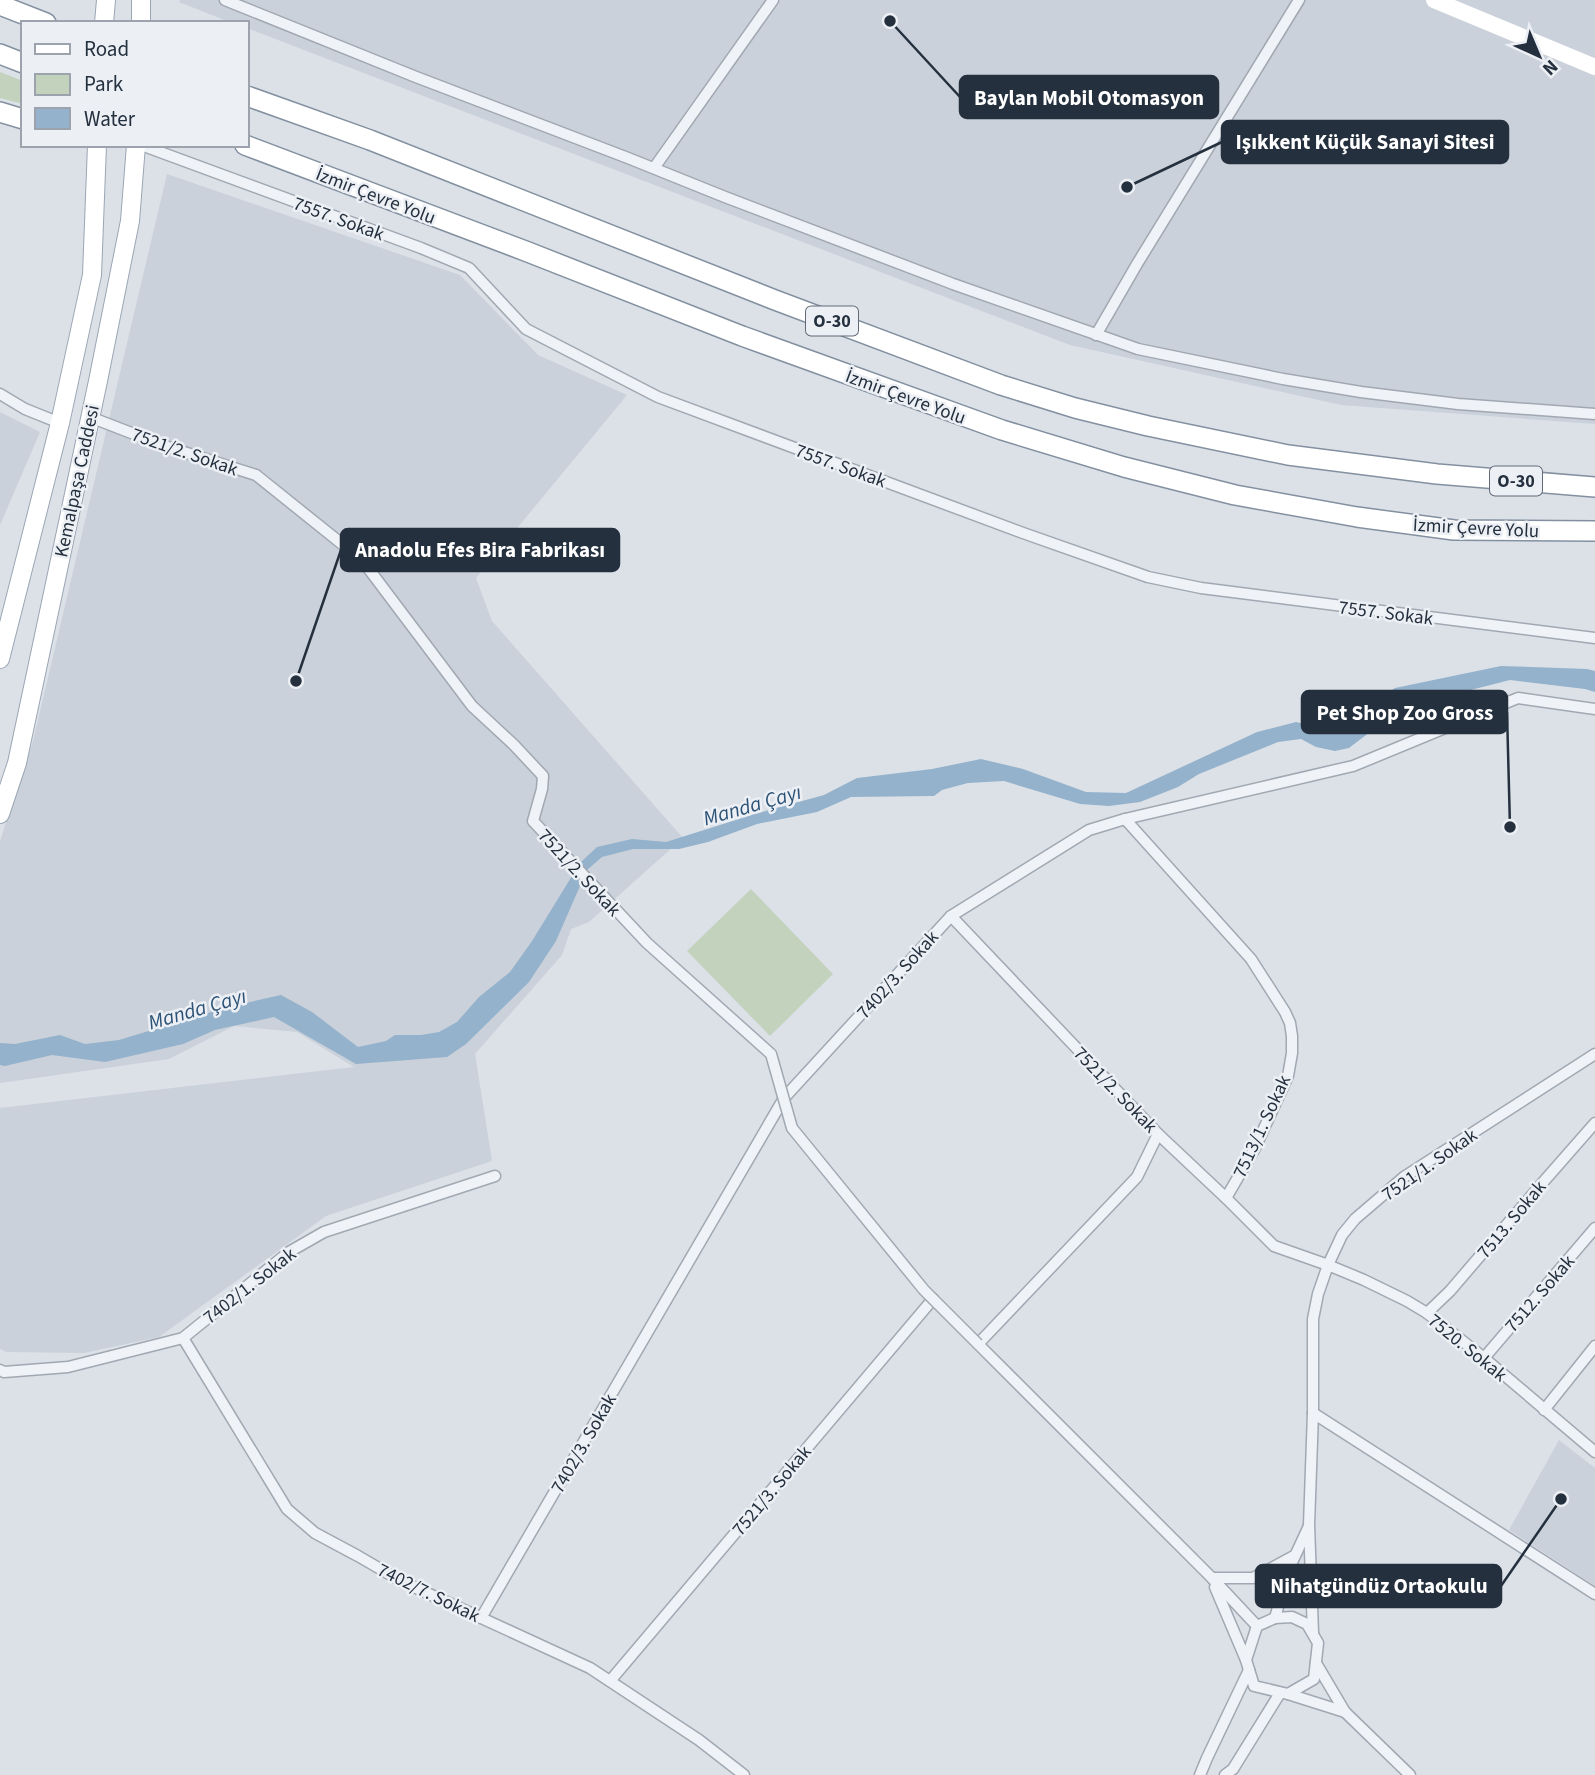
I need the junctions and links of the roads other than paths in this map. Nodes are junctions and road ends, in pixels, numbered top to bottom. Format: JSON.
{"nodes":[{"id":1,"x":106,"y":0,"type":"edge"},
{"id":2,"x":142,"y":0,"type":"edge"},
{"id":3,"x":225,"y":0,"type":"edge"},
{"id":4,"x":773,"y":0,"type":"edge"},
{"id":5,"x":1299,"y":0,"type":"edge"},
{"id":6,"x":1434,"y":0,"type":"edge"},
{"id":7,"x":0,"y":5,"type":"edge"},
{"id":8,"x":41,"y":21,"type":"edge"},
{"id":9,"x":104,"y":21,"type":"edge"},
{"id":10,"x":141,"y":21,"type":"edge"},
{"id":11,"x":0,"y":54,"type":"edge"},
{"id":12,"x":21,"y":61,"type":"edge"},
{"id":13,"x":1595,"y":67,"type":"edge"},
{"id":14,"x":248,"y":96,"type":"edge"},
{"id":15,"x":0,"y":111,"type":"edge"},
{"id":16,"x":21,"y":118,"type":"edge"},
{"id":17,"x":248,"y":146,"type":"edge"},
{"id":18,"x":97,"y":147,"type":"edge"},
{"id":19,"x":138,"y":147,"type":"edge"},
{"id":20,"x":143,"y":147,"type":"edge"},
{"id":21,"x":654,"y":168,"type":"junction"},
{"id":22,"x":1096,"y":335,"type":"junction"},
{"id":23,"x":0,"y":394,"type":"edge"},
{"id":24,"x":1595,"y":414,"type":"edge"},
{"id":25,"x":90,"y":416,"type":"junction"},
{"id":26,"x":60,"y":423,"type":"junction"},
{"id":27,"x":1437,"y":474,"type":"junction"},
{"id":28,"x":1595,"y":474,"type":"edge"},
{"id":29,"x":1595,"y":487,"type":"edge"},
{"id":30,"x":1454,"y":530,"type":"junction"},
{"id":31,"x":1595,"y":531,"type":"edge"},
{"id":32,"x":1595,"y":541,"type":"edge"},
{"id":33,"x":1595,"y":638,"type":"edge"},
{"id":34,"x":0,"y":659,"type":"edge"},
{"id":35,"x":1595,"y":709,"type":"edge"},
{"id":36,"x":0,"y":814,"type":"edge"},
{"id":37,"x":1125,"y":820,"type":"junction"},
{"id":38,"x":951,"y":916,"type":"junction"},
{"id":39,"x":1595,"y":1054,"type":"edge"},
{"id":40,"x":784,"y":1098,"type":"junction"},
{"id":41,"x":1595,"y":1123,"type":"edge"},
{"id":42,"x":1158,"y":1133,"type":"junction"},
{"id":43,"x":495,"y":1176,"type":"dead end"},
{"id":44,"x":1226,"y":1198,"type":"junction"},
{"id":45,"x":1595,"y":1228,"type":"edge"},
{"id":46,"x":1328,"y":1265,"type":"junction"},
{"id":47,"x":933,"y":1298,"type":"junction"},
{"id":48,"x":1427,"y":1313,"type":"junction"},
{"id":49,"x":183,"y":1338,"type":"junction"},
{"id":50,"x":978,"y":1344,"type":"junction"},
{"id":51,"x":1595,"y":1346,"type":"edge"},
{"id":52,"x":1484,"y":1358,"type":"junction"},
{"id":53,"x":0,"y":1370,"type":"edge"},
{"id":54,"x":1544,"y":1410,"type":"junction"},
{"id":55,"x":1313,"y":1413,"type":"junction"},
{"id":56,"x":1595,"y":1451,"type":"edge"},
{"id":57,"x":1309,"y":1525,"type":"junction"},
{"id":58,"x":1295,"y":1556,"type":"junction"},
{"id":59,"x":1212,"y":1578,"type":"junction"},
{"id":60,"x":1595,"y":1594,"type":"edge"},
{"id":61,"x":481,"y":1618,"type":"junction"},
{"id":62,"x":1275,"y":1618,"type":"junction"},
{"id":63,"x":1257,"y":1626,"type":"junction"},
{"id":64,"x":1313,"y":1633,"type":"junction"},
{"id":65,"x":1316,"y":1662,"type":"junction"},
{"id":66,"x":1248,"y":1665,"type":"junction"},
{"id":67,"x":610,"y":1681,"type":"junction"},
{"id":68,"x":1284,"y":1694,"type":"junction"},
{"id":69,"x":1345,"y":1712,"type":"junction"},
{"id":70,"x":744,"y":1775,"type":"edge"},
{"id":71,"x":1200,"y":1775,"type":"edge"},
{"id":72,"x":1225,"y":1775,"type":"edge"},
{"id":73,"x":1410,"y":1775,"type":"edge"}],
"edges":[{"from":1,"to":9,"type":"main road"},
{"from":2,"to":10,"type":"main road"},
{"from":3,"to":21,"type":"street"},
{"from":4,"to":21,"type":"street"},
{"from":5,"to":22,"type":"street"},
{"from":6,"to":13,"type":"main road"},
{"from":7,"to":8,"type":"highway"},
{"from":11,"to":12,"type":"highway"},
{"from":14,"to":27,"type":"highway","number":"O-30"},
{"from":15,"to":16,"type":"highway"},
{"from":17,"to":30,"type":"highway","name":"İzmir Çevre Yolu","number":"O-30"},
{"from":18,"to":26,"type":"main road","name":"Kemalpaşa Caddesi"},
{"from":19,"to":25,"type":"main road","name":"Kemalpaşa Caddesi"},
{"from":20,"to":33,"type":"street","name":"7557. Sokak"},
{"from":21,"to":22,"type":"street"},
{"from":22,"to":24,"type":"street"},
{"from":23,"to":26,"type":"street"},
{"from":25,"to":36,"type":"main road","name":"Kemalpaşa Caddesi"},
{"from":25,"to":40,"type":"street","name":"7521/2. Sokak","bridge":true},
{"from":26,"to":34,"type":"main road","name":"Kemalpaşa Caddesi"},
{"from":27,"to":28,"type":"highway"},
{"from":27,"to":29,"type":"highway","number":"O-30"},
{"from":30,"to":31,"type":"highway","name":"İzmir Çevre Yolu","number":"O-30"},
{"from":30,"to":32,"type":"highway"},
{"from":35,"to":37,"type":"street","name":"7402/3. Sokak"},
{"from":37,"to":38,"type":"street","name":"7402/3. Sokak"},
{"from":37,"to":44,"type":"street","name":"7513/1. Sokak"},
{"from":38,"to":40,"type":"street","name":"7402/3. Sokak"},
{"from":38,"to":42,"type":"street","name":"7521/2. Sokak"},
{"from":39,"to":46,"type":"street","name":"7521/1. Sokak"},
{"from":40,"to":47,"type":"street","name":"7521/2. Sokak","bridge":true},
{"from":40,"to":61,"type":"street","name":"7402/3. Sokak"},
{"from":41,"to":48,"type":"street","name":"7513. Sokak"},
{"from":42,"to":44,"type":"street","name":"7521/2. Sokak"},
{"from":42,"to":50,"type":"street"},
{"from":43,"to":49,"type":"street","name":"7402/1. Sokak"},
{"from":44,"to":46,"type":"street","name":"7513/1. Sokak"},
{"from":45,"to":52,"type":"street","name":"7512. Sokak"},
{"from":46,"to":48,"type":"street","name":"7520. Sokak"},
{"from":46,"to":55,"type":"street","name":"7521/1. Sokak"},
{"from":47,"to":50,"type":"street","name":"7521/2. Sokak","bridge":true},
{"from":47,"to":67,"type":"street","name":"7521/3. Sokak"},
{"from":48,"to":52,"type":"street","name":"7520. Sokak"},
{"from":49,"to":53,"type":"street","name":"7402/1. Sokak"},
{"from":49,"to":61,"type":"street","name":"7402/7. Sokak"},
{"from":50,"to":59,"type":"street","name":"7521/2. Sokak"},
{"from":51,"to":54,"type":"street"},
{"from":52,"to":54,"type":"street","name":"7520. Sokak"},
{"from":54,"to":56,"type":"street","name":"7520. Sokak"},
{"from":55,"to":57,"type":"street","name":"7521/1. Sokak"},
{"from":55,"to":60,"type":"street"},
{"from":57,"to":58,"type":"street"},
{"from":57,"to":64,"type":"street","name":"7521/1. Sokak"},
{"from":58,"to":59,"type":"street"},
{"from":58,"to":62,"type":"street"},
{"from":59,"to":63,"type":"street","name":"7521/2. Sokak"},
{"from":59,"to":66,"type":"street"},
{"from":61,"to":67,"type":"street","name":"7402/7. Sokak"},
{"from":62,"to":63,"type":"street"},
{"from":62,"to":64,"type":"street"},
{"from":63,"to":66,"type":"street"},
{"from":64,"to":65,"type":"street"},
{"from":65,"to":68,"type":"street"},
{"from":65,"to":69,"type":"street"},
{"from":66,"to":68,"type":"street"},
{"from":66,"to":71,"type":"street"},
{"from":67,"to":70,"type":"street","name":"7402/7. Sokak"},
{"from":68,"to":69,"type":"street"},
{"from":68,"to":72,"type":"street"},
{"from":69,"to":73,"type":"street"}]}
